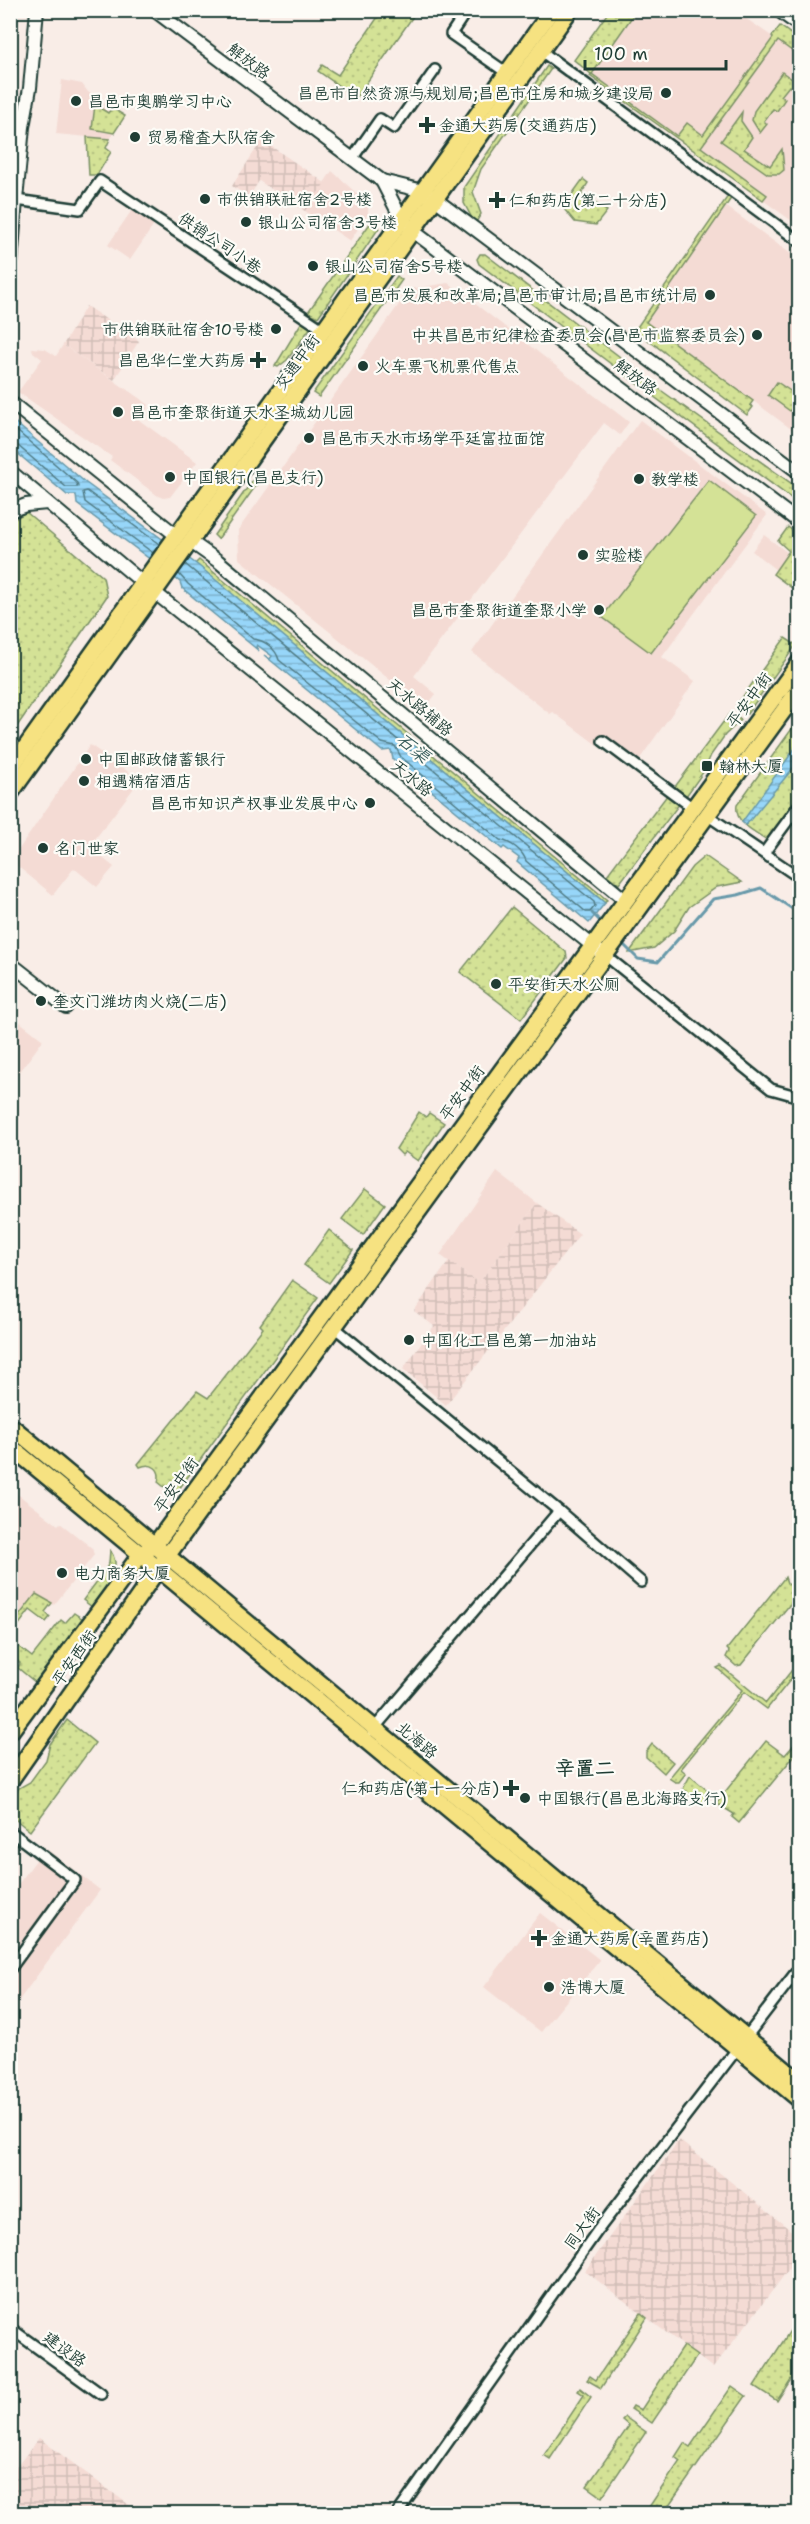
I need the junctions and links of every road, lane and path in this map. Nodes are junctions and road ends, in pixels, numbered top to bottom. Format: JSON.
{"nodes":[{"id":1,"x":37,"y":10,"type":"edge"},
{"id":2,"x":467,"y":10,"type":"edge"},
{"id":3,"x":552,"y":10,"type":"edge"},
{"id":4,"x":570,"y":10,"type":"edge"},
{"id":5,"x":778,"y":10,"type":"edge"},
{"id":6,"x":155,"y":11,"type":"edge"},
{"id":7,"x":800,"y":26,"type":"edge"},
{"id":8,"x":541,"y":51,"type":"junction"},
{"id":9,"x":435,"y":70,"type":"dead end"},
{"id":10,"x":507,"y":73,"type":"junction"},
{"id":11,"x":352,"y":159,"type":"junction"},
{"id":12,"x":382,"y":181,"type":"junction"},
{"id":13,"x":429,"y":195,"type":"junction"},
{"id":14,"x":16,"y":200,"type":"junction"},
{"id":15,"x":407,"y":225,"type":"junction"},
{"id":16,"x":800,"y":242,"type":"edge"},
{"id":17,"x":10,"y":277,"type":"edge"},
{"id":18,"x":324,"y":330,"type":"junction"},
{"id":19,"x":10,"y":402,"type":"edge"},
{"id":20,"x":10,"y":471,"type":"edge"},
{"id":21,"x":800,"y":473,"type":"edge"},
{"id":22,"x":47,"y":502,"type":"junction"},
{"id":23,"x":10,"y":511,"type":"edge"},
{"id":24,"x":800,"y":523,"type":"edge"},
{"id":25,"x":181,"y":543,"type":"junction"},
{"id":26,"x":149,"y":587,"type":"junction"},
{"id":27,"x":800,"y":662,"type":"edge"},
{"id":28,"x":800,"y":688,"type":"edge"},
{"id":29,"x":603,"y":741,"type":"dead end"},
{"id":30,"x":10,"y":769,"type":"edge"},
{"id":31,"x":10,"y":794,"type":"edge"},
{"id":32,"x":800,"y":804,"type":"edge"},
{"id":33,"x":693,"y":808,"type":"junction"},
{"id":34,"x":707,"y":815,"type":"junction"},
{"id":35,"x":764,"y":853,"type":"junction"},
{"id":36,"x":800,"y":878,"type":"edge"},
{"id":37,"x":623,"y":904,"type":"junction"},
{"id":38,"x":597,"y":939,"type":"junction"},
{"id":39,"x":609,"y":950,"type":"junction"},
{"id":40,"x":10,"y":963,"type":"edge"},
{"id":41,"x":66,"y":1007,"type":"dead end"},
{"id":42,"x":800,"y":1097,"type":"edge"},
{"id":43,"x":334,"y":1327,"type":"junction"},
{"id":44,"x":10,"y":1425,"type":"edge"},
{"id":45,"x":10,"y":1446,"type":"edge"},
{"id":46,"x":559,"y":1511,"type":"junction"},
{"id":47,"x":154,"y":1545,"type":"junction"},
{"id":48,"x":141,"y":1554,"type":"junction"},
{"id":49,"x":162,"y":1562,"type":"junction"},
{"id":50,"x":641,"y":1582,"type":"dead end"},
{"id":51,"x":10,"y":1732,"type":"edge"},
{"id":52,"x":369,"y":1733,"type":"junction"},
{"id":53,"x":10,"y":1781,"type":"edge"},
{"id":54,"x":10,"y":1831,"type":"edge"},
{"id":55,"x":800,"y":1967,"type":"edge"},
{"id":56,"x":10,"y":1969,"type":"edge"},
{"id":57,"x":742,"y":2043,"type":"junction"},
{"id":58,"x":800,"y":2082,"type":"edge"},
{"id":59,"x":800,"y":2100,"type":"edge"},
{"id":60,"x":10,"y":2328,"type":"edge"},
{"id":61,"x":101,"y":2394,"type":"dead end"},
{"id":62,"x":397,"y":2514,"type":"edge"}],
"edges":[{"from":1,"to":14,"type":"street"},
{"from":2,"to":10,"type":"street"},
{"from":3,"to":10,"type":"main road","name":"交通中街"},
{"from":4,"to":8,"type":"main road","name":"交通中街"},
{"from":5,"to":7,"type":"street"},
{"from":6,"to":11,"type":"street","name":"解放路"},
{"from":8,"to":13,"type":"main road","name":"交通中街"},
{"from":8,"to":16,"type":"street"},
{"from":9,"to":11,"type":"street"},
{"from":10,"to":13,"type":"main road","name":"交通中街"},
{"from":11,"to":12,"type":"street","name":"解放路"},
{"from":12,"to":13,"type":"street","name":"解放路"},
{"from":12,"to":15,"type":"street","name":"解放路"},
{"from":13,"to":15,"type":"main road","name":"交通中街"},
{"from":13,"to":21,"type":"street","name":"解放路"},
{"from":14,"to":17,"type":"street"},
{"from":14,"to":18,"type":"street","name":"供销公司小巷"},
{"from":15,"to":18,"type":"main road","name":"交通中街"},
{"from":15,"to":24,"type":"street","name":"解放路"},
{"from":15,"to":25,"type":"main road","name":"交通中街"},
{"from":18,"to":25,"type":"main road","name":"交通中街"},
{"from":19,"to":25,"type":"street","name":"天水路辅路"},
{"from":20,"to":22,"type":"street","name":"天水路"},
{"from":22,"to":23,"type":"street"},
{"from":22,"to":26,"type":"street","name":"天水路"},
{"from":25,"to":26,"type":"main road","name":"交通中街"},
{"from":25,"to":37,"type":"street","name":"天水路辅路"},
{"from":26,"to":30,"type":"main road","name":"交通中街"},
{"from":26,"to":31,"type":"main road","name":"交通中街"},
{"from":26,"to":38,"type":"street","name":"天水路"},
{"from":27,"to":33,"type":"main road","name":"平安中街"},
{"from":28,"to":34,"type":"main road","name":"平安中街"},
{"from":29,"to":33,"type":"street"},
{"from":32,"to":35,"type":"street"},
{"from":33,"to":37,"type":"main road","name":"平安中街"},
{"from":34,"to":35,"type":"street"},
{"from":34,"to":39,"type":"main road","name":"平安中街"},
{"from":35,"to":36,"type":"street"},
{"from":37,"to":38,"type":"main road","name":"平安中街"},
{"from":38,"to":39,"type":"street","name":"天水路"},
{"from":38,"to":47,"type":"main road","name":"平安中街"},
{"from":39,"to":42,"type":"street","name":"天水路"},
{"from":39,"to":43,"type":"main road","name":"平安中街"},
{"from":40,"to":41,"type":"street"},
{"from":43,"to":46,"type":"street"},
{"from":43,"to":49,"type":"main road","name":"平安中街"},
{"from":44,"to":47,"type":"main road","name":"北海路"},
{"from":45,"to":48,"type":"main road","name":"北海路"},
{"from":46,"to":50,"type":"street"},
{"from":46,"to":52,"type":"street"},
{"from":47,"to":48,"type":"main road","name":"平安西街"},
{"from":47,"to":49,"type":"main road","name":"北海路"},
{"from":48,"to":49,"type":"main road","name":"北海路"},
{"from":48,"to":51,"type":"main road","name":"平安西街"},
{"from":49,"to":52,"type":"main road","name":"北海路"},
{"from":49,"to":53,"type":"main road","name":"平安西街"},
{"from":52,"to":57,"type":"main road","name":"北海路"},
{"from":54,"to":56,"type":"street"},
{"from":55,"to":57,"type":"street","name":"同大街"},
{"from":57,"to":58,"type":"main road","name":"北海路"},
{"from":57,"to":59,"type":"main road","name":"北海路"},
{"from":57,"to":62,"type":"street","name":"同大街"},
{"from":60,"to":61,"type":"street","name":"建设路"}]}
